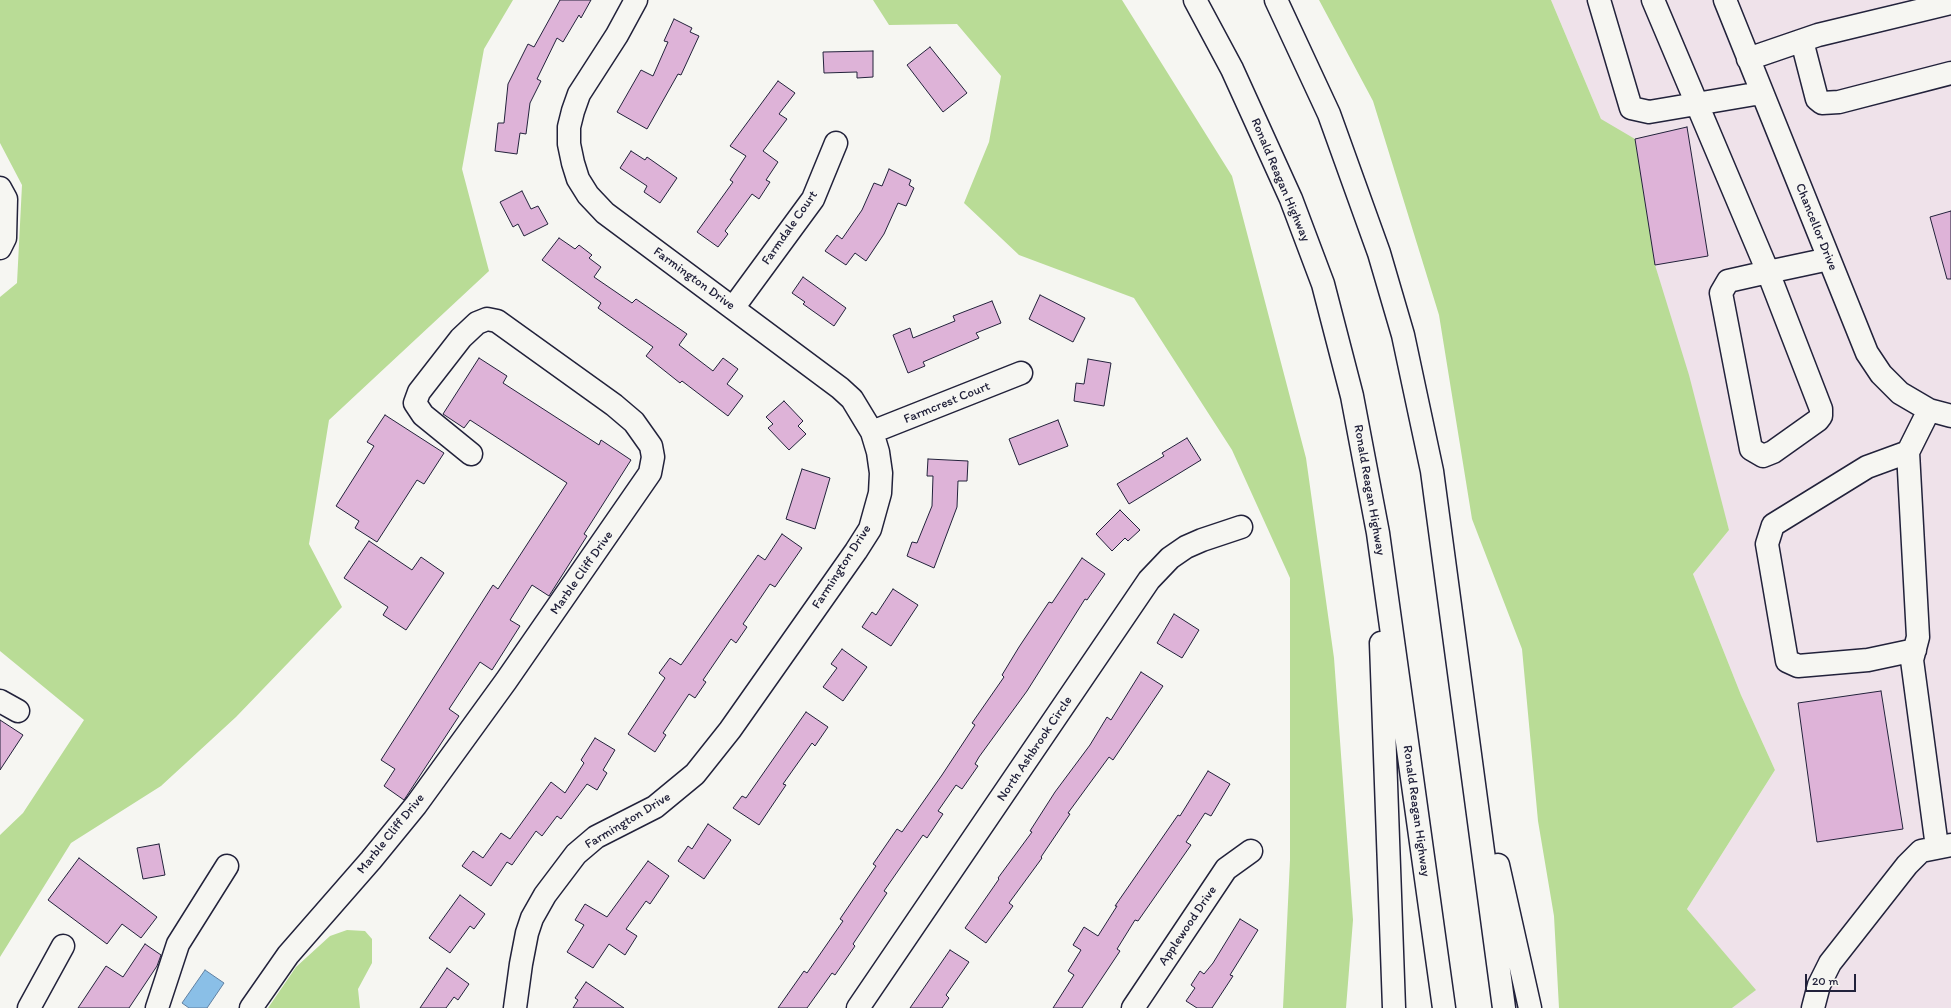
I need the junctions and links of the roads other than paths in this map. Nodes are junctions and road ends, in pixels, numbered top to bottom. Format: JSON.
{"nodes":[{"id":1,"x":636,"y":0,"type":"edge"},
{"id":2,"x":1195,"y":0,"type":"edge"},
{"id":3,"x":1276,"y":0,"type":"edge"},
{"id":4,"x":1599,"y":0,"type":"edge"},
{"id":5,"x":1653,"y":0,"type":"edge"},
{"id":6,"x":1725,"y":0,"type":"edge"},
{"id":7,"x":1951,"y":3,"type":"edge"},
{"id":8,"x":1802,"y":41,"type":"junction"},
{"id":9,"x":1748,"y":59,"type":"junction"},
{"id":10,"x":1951,"y":73,"type":"edge"},
{"id":11,"x":1761,"y":92,"type":"junction"},
{"id":12,"x":1698,"y":105,"type":"junction"},
{"id":13,"x":836,"y":143,"type":"dead end"},
{"id":14,"x":0,"y":188,"type":"edge"},
{"id":15,"x":0,"y":248,"type":"edge"},
{"id":16,"x":1829,"y":259,"type":"junction"},
{"id":17,"x":1768,"y":272,"type":"junction"},
{"id":18,"x":733,"y":308,"type":"junction"},
{"id":19,"x":1021,"y":373,"type":"dead end"},
{"id":20,"x":1929,"y":410,"type":"junction"},
{"id":21,"x":1951,"y":416,"type":"edge"},
{"id":22,"x":872,"y":432,"type":"junction"},
{"id":23,"x":1908,"y":452,"type":"junction"},
{"id":24,"x":471,"y":454,"type":"dead end"},
{"id":25,"x":1241,"y":527,"type":"dead end"},
{"id":26,"x":1378,"y":533,"type":"junction"},
{"id":27,"x":1915,"y":650,"type":"junction"},
{"id":28,"x":1466,"y":720,"type":"junction"},
{"id":29,"x":1944,"y":846,"type":"edge"},
{"id":30,"x":1251,"y":851,"type":"dead end"},
{"id":31,"x":227,"y":866,"type":"dead end"},
{"id":32,"x":63,"y":946,"type":"dead end"},
{"id":33,"x":1819,"y":1005,"type":"edge"},
{"id":34,"x":29,"y":1008,"type":"edge"},
{"id":35,"x":157,"y":1008,"type":"edge"},
{"id":36,"x":251,"y":1008,"type":"edge"},
{"id":37,"x":515,"y":1008,"type":"edge"},
{"id":38,"x":858,"y":1008,"type":"edge"},
{"id":39,"x":1133,"y":1008,"type":"edge"},
{"id":40,"x":1394,"y":1008,"type":"edge"},
{"id":41,"x":1444,"y":1008,"type":"edge"},
{"id":42,"x":1504,"y":1008,"type":"edge"},
{"id":43,"x":1530,"y":1008,"type":"edge"}],
"edges":[{"from":1,"to":18,"type":"main road","name":"Farmington Drive"},
{"from":2,"to":26,"type":"main road","name":"Ronald Reagan Highway"},
{"from":3,"to":28,"type":"main road"},
{"from":4,"to":12,"type":"main road"},
{"from":5,"to":12,"type":"main road"},
{"from":6,"to":9,"type":"main road","name":"Chancellor Drive"},
{"from":7,"to":8,"type":"main road"},
{"from":8,"to":9,"type":"main road"},
{"from":8,"to":10,"type":"main road"},
{"from":9,"to":11,"type":"main road","name":"Chancellor Drive"},
{"from":11,"to":12,"type":"main road"},
{"from":11,"to":16,"type":"main road","name":"Chancellor Drive"},
{"from":12,"to":17,"type":"main road"},
{"from":13,"to":18,"type":"main road","name":"Farmdale Court"},
{"from":14,"to":15,"type":"main road"},
{"from":16,"to":17,"type":"main road"},
{"from":16,"to":20,"type":"main road","name":"Chancellor Drive"},
{"from":17,"to":17,"type":"main road"},
{"from":18,"to":22,"type":"main road","name":"Farmington Drive"},
{"from":19,"to":22,"type":"main road","name":"Farmcrest Court"},
{"from":20,"to":21,"type":"main road","name":"Chancellor Drive"},
{"from":20,"to":23,"type":"main road"},
{"from":22,"to":37,"type":"main road","name":"Farmington Drive"},
{"from":23,"to":27,"type":"main road"},
{"from":23,"to":27,"type":"main road"},
{"from":24,"to":36,"type":"main road","name":"Marble Cliff Drive"},
{"from":25,"to":38,"type":"main road","name":"North Ashbrook Circle"},
{"from":26,"to":40,"type":"main road"},
{"from":26,"to":41,"type":"main road","name":"Ronald Reagan Highway"},
{"from":27,"to":29,"type":"main road"},
{"from":28,"to":42,"type":"main road"},
{"from":28,"to":43,"type":"main road"},
{"from":29,"to":33,"type":"main road"},
{"from":30,"to":39,"type":"main road","name":"Applewood Drive"},
{"from":31,"to":35,"type":"main road"},
{"from":32,"to":34,"type":"main road"}]}
